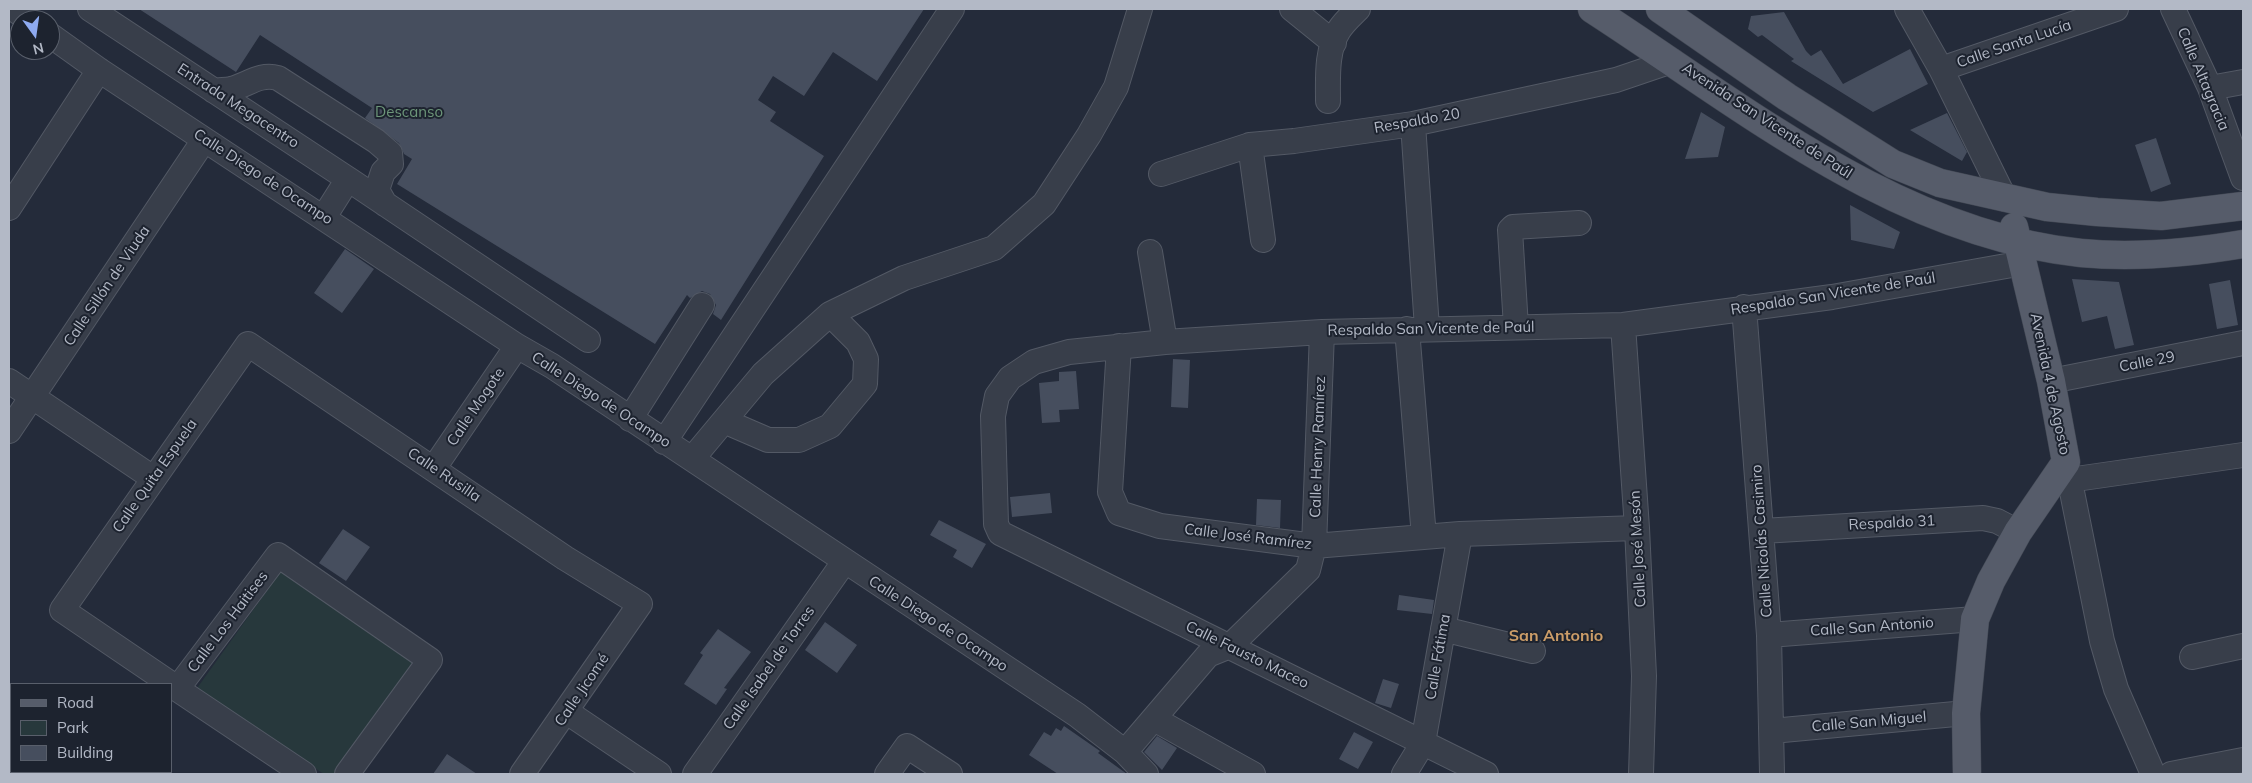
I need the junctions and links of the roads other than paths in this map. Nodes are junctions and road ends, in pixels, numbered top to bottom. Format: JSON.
{"nodes":[{"id":1,"x":90,"y":9,"type":"edge"},
{"id":2,"x":952,"y":9,"type":"edge"},
{"id":3,"x":1140,"y":9,"type":"edge"},
{"id":4,"x":1292,"y":9,"type":"edge"},
{"id":5,"x":1358,"y":9,"type":"edge"},
{"id":6,"x":1592,"y":9,"type":"edge"},
{"id":7,"x":1660,"y":9,"type":"edge"},
{"id":8,"x":1907,"y":9,"type":"edge"},
{"id":9,"x":2116,"y":9,"type":"edge"},
{"id":10,"x":2173,"y":9,"type":"edge"},
{"id":11,"x":60,"y":42,"type":"edge"},
{"id":12,"x":1334,"y":43,"type":"junction"},
{"id":13,"x":1672,"y":61,"type":"junction"},
{"id":14,"x":1941,"y":69,"type":"junction"},
{"id":15,"x":98,"y":70,"type":"junction"},
{"id":16,"x":2243,"y":82,"type":"edge"},
{"id":17,"x":2210,"y":88,"type":"junction"},
{"id":18,"x":214,"y":90,"type":"junction"},
{"id":19,"x":1328,"y":100,"type":"dead end"},
{"id":20,"x":1413,"y":124,"type":"junction"},
{"id":21,"x":204,"y":140,"type":"junction"},
{"id":22,"x":1250,"y":145,"type":"junction"},
{"id":23,"x":1161,"y":174,"type":"dead end"},
{"id":24,"x":2243,"y":178,"type":"edge"},
{"id":25,"x":348,"y":179,"type":"junction"},
{"id":26,"x":2005,"y":199,"type":"junction"},
{"id":27,"x":385,"y":204,"type":"junction"},
{"id":28,"x":2243,"y":206,"type":"edge"},
{"id":29,"x":9,"y":208,"type":"edge"},
{"id":30,"x":324,"y":217,"type":"junction"},
{"id":31,"x":1579,"y":223,"type":"dead end"},
{"id":32,"x":1263,"y":240,"type":"dead end"},
{"id":33,"x":2243,"y":244,"type":"edge"},
{"id":34,"x":1150,"y":252,"type":"dead end"},
{"id":35,"x":2021,"y":252,"type":"junction"},
{"id":36,"x":1744,"y":307,"type":"junction"},
{"id":37,"x":708,"y":310,"type":"dead end"},
{"id":38,"x":830,"y":314,"type":"junction"},
{"id":39,"x":1622,"y":325,"type":"junction"},
{"id":40,"x":1516,"y":327,"type":"junction"},
{"id":41,"x":1417,"y":329,"type":"junction"},
{"id":42,"x":1322,"y":332,"type":"junction"},
{"id":43,"x":588,"y":340,"type":"dead end"},
{"id":44,"x":1165,"y":342,"type":"junction"},
{"id":45,"x":2243,"y":343,"type":"edge"},
{"id":46,"x":248,"y":344,"type":"joint"},
{"id":47,"x":517,"y":346,"type":"junction"},
{"id":48,"x":1119,"y":346,"type":"junction"},
{"id":49,"x":9,"y":381,"type":"edge"},
{"id":50,"x":2051,"y":381,"type":"junction"},
{"id":51,"x":32,"y":397,"type":"junction"},
{"id":52,"x":724,"y":421,"type":"junction"},
{"id":53,"x":636,"y":423,"type":"junction"},
{"id":54,"x":9,"y":432,"type":"edge"},
{"id":55,"x":664,"y":442,"type":"junction"},
{"id":56,"x":2243,"y":455,"type":"edge"},
{"id":57,"x":692,"y":459,"type":"junction"},
{"id":58,"x":434,"y":468,"type":"junction"},
{"id":59,"x":2067,"y":471,"type":"junction"},
{"id":60,"x":153,"y":478,"type":"junction"},
{"id":61,"x":1637,"y":528,"type":"junction"},
{"id":62,"x":1762,"y":531,"type":"junction"},
{"id":63,"x":2018,"y":532,"type":"junction"},
{"id":64,"x":1460,"y":534,"type":"junction"},
{"id":65,"x":1424,"y":537,"type":"junction"},
{"id":66,"x":1008,"y":538,"type":"joint"},
{"id":67,"x":1314,"y":546,"type":"junction"},
{"id":68,"x":844,"y":562,"type":"junction"},
{"id":69,"x":640,"y":604,"type":"joint"},
{"id":70,"x":1975,"y":620,"type":"junction"},
{"id":71,"x":1443,"y":629,"type":"junction"},
{"id":72,"x":1768,"y":635,"type":"junction"},
{"id":73,"x":1230,"y":646,"type":"junction"},
{"id":74,"x":2243,"y":646,"type":"edge"},
{"id":75,"x":1532,"y":651,"type":"dead end"},
{"id":76,"x":2192,"y":657,"type":"dead end"},
{"id":77,"x":169,"y":683,"type":"edge"},
{"id":78,"x":173,"y":686,"type":"edge"},
{"id":79,"x":567,"y":712,"type":"junction"},
{"id":80,"x":1966,"y":713,"type":"junction"},
{"id":81,"x":1154,"y":718,"type":"junction"},
{"id":82,"x":1772,"y":731,"type":"junction"},
{"id":83,"x":1423,"y":743,"type":"junction"},
{"id":84,"x":1125,"y":752,"type":"junction"},
{"id":85,"x":2243,"y":760,"type":"edge"},
{"id":86,"x":304,"y":774,"type":"edge"},
{"id":87,"x":347,"y":774,"type":"edge"},
{"id":88,"x":522,"y":774,"type":"edge"},
{"id":89,"x":659,"y":774,"type":"edge"},
{"id":90,"x":695,"y":774,"type":"edge"},
{"id":91,"x":887,"y":774,"type":"edge"},
{"id":92,"x":950,"y":774,"type":"edge"},
{"id":93,"x":1146,"y":774,"type":"edge"},
{"id":94,"x":1253,"y":774,"type":"edge"},
{"id":95,"x":1404,"y":774,"type":"edge"},
{"id":96,"x":1486,"y":774,"type":"edge"},
{"id":97,"x":1641,"y":774,"type":"edge"},
{"id":98,"x":1772,"y":774,"type":"edge"},
{"id":99,"x":1967,"y":774,"type":"edge"},
{"id":100,"x":2153,"y":774,"type":"edge"},
{"id":101,"x":2171,"y":774,"type":"edge"}],
"edges":[{"from":1,"to":18,"type":"street","name":"Entrada Megacentro"},
{"from":2,"to":55,"type":"street"},
{"from":3,"to":38,"type":"street"},
{"from":4,"to":12,"type":"street"},
{"from":5,"to":12,"type":"street"},
{"from":6,"to":13,"type":"main road","name":"Avenida San Vicente de Paúl"},
{"from":7,"to":26,"type":"main road","name":"Avenida San Vicente de Paúl"},
{"from":8,"to":14,"type":"street","name":"Avenida 4 de Agosto"},
{"from":9,"to":14,"type":"street","name":"Calle Santa Lucía"},
{"from":10,"to":17,"type":"street","name":"Calle Altagracia"},
{"from":11,"to":15,"type":"street","name":"Calle Diego de Ocampo"},
{"from":12,"to":19,"type":"street"},
{"from":13,"to":20,"type":"street","name":"Respaldo 20"},
{"from":13,"to":35,"type":"main road","name":"Avenida San Vicente de Paúl"},
{"from":14,"to":26,"type":"street","name":"Avenida 4 de Agosto"},
{"from":15,"to":21,"type":"street","name":"Calle Diego de Ocampo"},
{"from":15,"to":29,"type":"street"},
{"from":16,"to":17,"type":"street"},
{"from":17,"to":24,"type":"street","name":"Calle Altagracia"},
{"from":18,"to":25,"type":"street","name":"Entrada Megacentro"},
{"from":18,"to":27,"type":"street"},
{"from":20,"to":22,"type":"street","name":"Respaldo 20"},
{"from":20,"to":41,"type":"street"},
{"from":21,"to":30,"type":"street","name":"Calle Diego de Ocampo"},
{"from":21,"to":51,"type":"street","name":"Calle Sillón de Viuda"},
{"from":22,"to":23,"type":"street","name":"Respaldo 20"},
{"from":22,"to":32,"type":"street"},
{"from":25,"to":27,"type":"street","name":"Entrada Megacentro"},
{"from":25,"to":30,"type":"street"},
{"from":26,"to":28,"type":"main road","name":"Avenida San Vicente de Paúl"},
{"from":26,"to":35,"type":"main road","name":"Avenida 4 de Agosto"},
{"from":27,"to":43,"type":"street","name":"Entrada Megacentro"},
{"from":30,"to":47,"type":"street","name":"Calle Diego de Ocampo"},
{"from":31,"to":40,"type":"street"},
{"from":33,"to":35,"type":"main road","name":"Avenida San Vicente de Paúl"},
{"from":34,"to":44,"type":"street"},
{"from":35,"to":36,"type":"street","name":"Respaldo San Vicente de Paúl"},
{"from":35,"to":50,"type":"main road","name":"Avenida 4 de Agosto"},
{"from":36,"to":39,"type":"street","name":"Respaldo San Vicente de Paúl"},
{"from":36,"to":62,"type":"street","name":"Calle Nicolás Casimiro"},
{"from":37,"to":53,"type":"street"},
{"from":38,"to":52,"type":"street"},
{"from":38,"to":52,"type":"street"},
{"from":39,"to":40,"type":"street","name":"Respaldo San Vicente de Paúl"},
{"from":39,"to":61,"type":"street","name":"Calle José Mesón"},
{"from":40,"to":41,"type":"street","name":"Respaldo San Vicente de Paúl"},
{"from":41,"to":42,"type":"street","name":"Respaldo San Vicente de Paúl"},
{"from":41,"to":65,"type":"street"},
{"from":42,"to":44,"type":"street","name":"Respaldo San Vicente de Paúl"},
{"from":42,"to":67,"type":"street","name":"Calle Henry Ramírez"},
{"from":44,"to":48,"type":"street","name":"Respaldo San Vicente de Paúl"},
{"from":45,"to":50,"type":"street","name":"Calle 29"},
{"from":46,"to":58,"type":"street","name":"Calle Rusilla"},
{"from":46,"to":60,"type":"street","name":"Calle Quita Espuela"},
{"from":47,"to":53,"type":"street","name":"Calle Diego de Ocampo"},
{"from":47,"to":58,"type":"street","name":"Calle Mogote"},
{"from":48,"to":66,"type":"street","name":"Respaldo San Vicente de Paúl"},
{"from":48,"to":67,"type":"street","name":"Calle José Ramírez"},
{"from":49,"to":51,"type":"street"},
{"from":50,"to":59,"type":"main road","name":"Avenida 4 de Agosto"},
{"from":51,"to":54,"type":"street","name":"Calle Sillón de Viuda"},
{"from":51,"to":60,"type":"street"},
{"from":52,"to":57,"type":"street"},
{"from":53,"to":55,"type":"street","name":"Calle Diego de Ocampo"},
{"from":55,"to":57,"type":"street","name":"Calle Diego de Ocampo"},
{"from":56,"to":59,"type":"street"},
{"from":57,"to":68,"type":"street","name":"Calle Diego de Ocampo"},
{"from":58,"to":69,"type":"street","name":"Calle Rusilla"},
{"from":59,"to":63,"type":"main road"},
{"from":59,"to":100,"type":"street","name":"Avenida 4 de Agosto"},
{"from":60,"to":77,"type":"street","name":"Calle Quita Espuela"},
{"from":61,"to":64,"type":"street","name":"Calle José Ramírez"},
{"from":61,"to":97,"type":"street","name":"Calle José Mesón"},
{"from":62,"to":63,"type":"street","name":"Respaldo 31"},
{"from":62,"to":72,"type":"street","name":"Calle Nicolás Casimiro"},
{"from":63,"to":70,"type":"main road"},
{"from":64,"to":65,"type":"street","name":"Calle José Ramírez"},
{"from":64,"to":71,"type":"street","name":"Calle Fátima"},
{"from":65,"to":67,"type":"street","name":"Calle José Ramírez"},
{"from":66,"to":73,"type":"street","name":"Calle Fausto Maceo"},
{"from":67,"to":73,"type":"street","name":"Calle Henry Ramírez"},
{"from":68,"to":84,"type":"street","name":"Calle Diego de Ocampo"},
{"from":68,"to":90,"type":"street","name":"Calle Isabel de Torres"},
{"from":69,"to":79,"type":"street","name":"Calle Jicomé"},
{"from":70,"to":72,"type":"street","name":"Calle San Antonio"},
{"from":70,"to":80,"type":"main road"},
{"from":71,"to":75,"type":"street"},
{"from":71,"to":83,"type":"street","name":"Calle Fátima"},
{"from":72,"to":82,"type":"street","name":"Calle Nicolás Casimiro"},
{"from":73,"to":81,"type":"street","name":"Calle Henry Ramírez"},
{"from":73,"to":83,"type":"street","name":"Calle Fausto Maceo"},
{"from":74,"to":76,"type":"street"},
{"from":78,"to":86,"type":"street"},
{"from":78,"to":87,"type":"street","name":"Calle Los Haitises"},
{"from":79,"to":88,"type":"street","name":"Calle Jicomé"},
{"from":79,"to":89,"type":"street"},
{"from":80,"to":82,"type":"street","name":"Calle San Miguel"},
{"from":80,"to":99,"type":"main road"},
{"from":81,"to":84,"type":"street","name":"Calle Henry Ramírez"},
{"from":81,"to":94,"type":"street"},
{"from":82,"to":98,"type":"street","name":"Calle Nicolás Casimiro"},
{"from":83,"to":95,"type":"street","name":"Calle Fátima"},
{"from":83,"to":96,"type":"street","name":"Calle Fausto Maceo"},
{"from":84,"to":93,"type":"street","name":"Calle Diego de Ocampo"},
{"from":85,"to":101,"type":"street"},
{"from":91,"to":92,"type":"street"}]}
